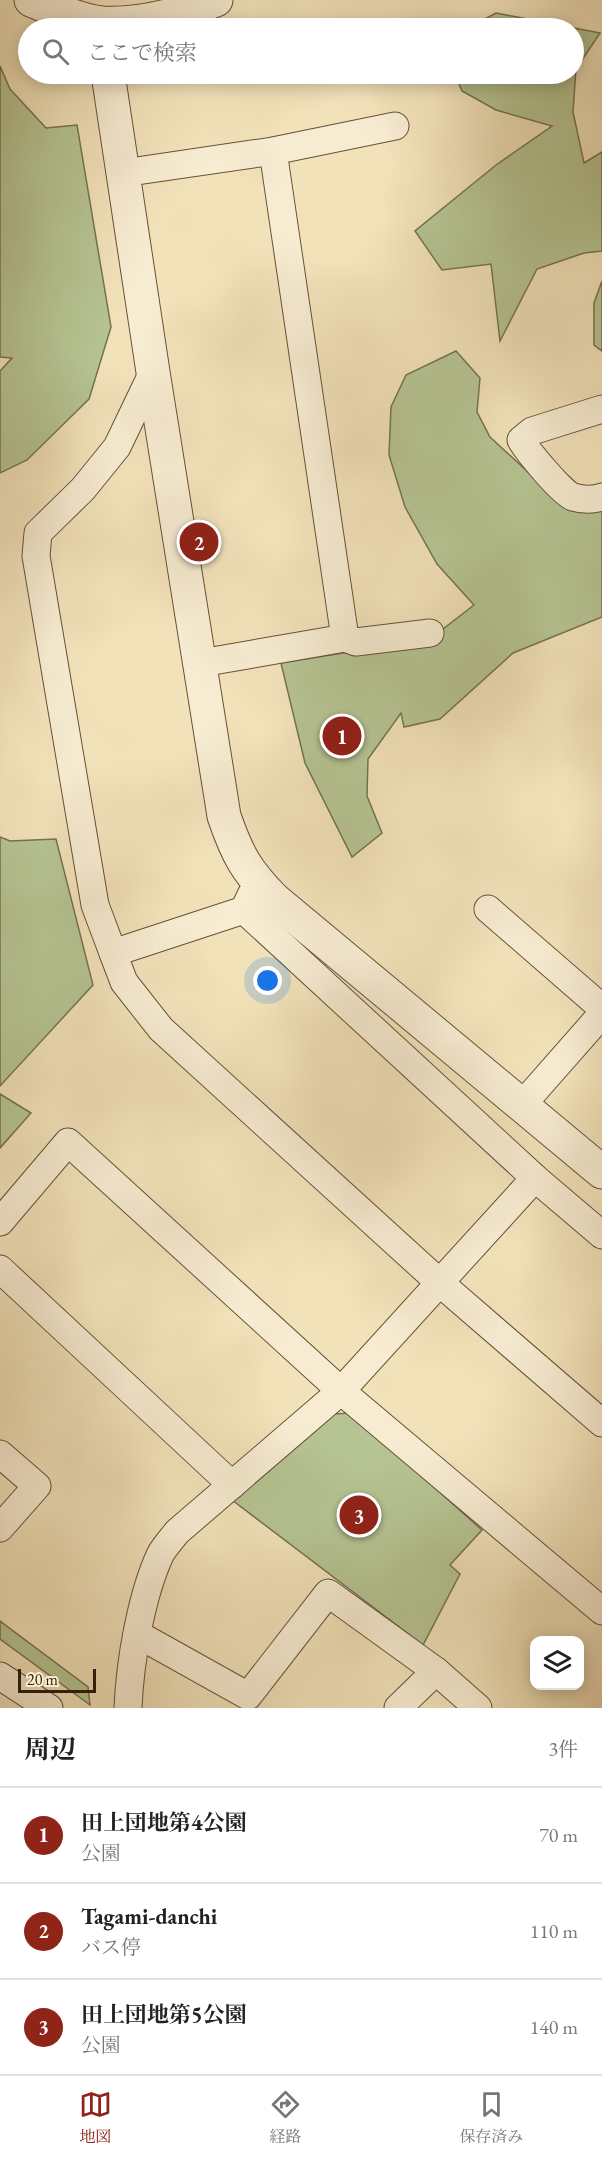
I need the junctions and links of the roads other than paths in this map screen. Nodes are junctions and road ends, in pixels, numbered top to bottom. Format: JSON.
{"nodes":[{"id":1,"x":31,"y":0,"type":"edge"},
{"id":2,"x":216,"y":0,"type":"edge"},
{"id":3,"x":79,"y":18,"type":"edge"},
{"id":4,"x":158,"y":18,"type":"edge"},
{"id":5,"x":110,"y":84,"type":"edge"},
{"id":6,"x":395,"y":126,"type":"dead end"},
{"id":7,"x":273,"y":151,"type":"junction"},
{"id":8,"x":123,"y":173,"type":"junction"},
{"id":9,"x":153,"y":372,"type":"junction"},
{"id":10,"x":602,"y":409,"type":"edge"},
{"id":11,"x":602,"y":497,"type":"edge"},
{"id":12,"x":430,"y":633,"type":"dead end"},
{"id":13,"x":345,"y":638,"type":"junction"},
{"id":14,"x":201,"y":663,"type":"junction"},
{"id":15,"x":250,"y":896,"type":"junction"},
{"id":16,"x":488,"y":909,"type":"dead end"},
{"id":17,"x":113,"y":953,"type":"junction"},
{"id":18,"x":602,"y":1008,"type":"edge"},
{"id":19,"x":602,"y":1014,"type":"edge"},
{"id":20,"x":522,"y":1105,"type":"junction"},
{"id":21,"x":602,"y":1172,"type":"edge"},
{"id":22,"x":535,"y":1178,"type":"junction"},
{"id":23,"x":0,"y":1222,"type":"edge"},
{"id":24,"x":602,"y":1235,"type":"edge"},
{"id":25,"x":0,"y":1269,"type":"edge"},
{"id":26,"x":440,"y":1283,"type":"junction"},
{"id":27,"x":341,"y":1391,"type":"junction"},
{"id":28,"x":602,"y":1423,"type":"edge"},
{"id":29,"x":0,"y":1454,"type":"edge"},
{"id":30,"x":232,"y":1485,"type":"junction"},
{"id":31,"x":0,"y":1528,"type":"edge"},
{"id":32,"x":602,"y":1611,"type":"edge"},
{"id":33,"x":137,"y":1634,"type":"junction"},
{"id":34,"x":436,"y":1671,"type":"junction"},
{"id":35,"x":0,"y":1676,"type":"edge"},
{"id":36,"x":48,"y":1708,"type":"edge"},
{"id":37,"x":128,"y":1708,"type":"edge"},
{"id":38,"x":398,"y":1708,"type":"edge"},
{"id":39,"x":478,"y":1708,"type":"edge"}],
"edges":[{"from":1,"to":3,"type":"street"},
{"from":2,"to":4,"type":"street"},
{"from":5,"to":8,"type":"street"},
{"from":6,"to":7,"type":"street"},
{"from":7,"to":8,"type":"street"},
{"from":7,"to":13,"type":"street"},
{"from":8,"to":9,"type":"street"},
{"from":9,"to":14,"type":"street"},
{"from":9,"to":17,"type":"street"},
{"from":10,"to":11,"type":"street"},
{"from":12,"to":13,"type":"street"},
{"from":13,"to":14,"type":"street"},
{"from":14,"to":15,"type":"street"},
{"from":15,"to":17,"type":"street"},
{"from":15,"to":20,"type":"street"},
{"from":15,"to":22,"type":"street"},
{"from":16,"to":18,"type":"street"},
{"from":17,"to":26,"type":"street"},
{"from":19,"to":20,"type":"street"},
{"from":20,"to":21,"type":"street"},
{"from":22,"to":24,"type":"street"},
{"from":22,"to":26,"type":"street"},
{"from":23,"to":27,"type":"street"},
{"from":25,"to":30,"type":"street"},
{"from":26,"to":27,"type":"street"},
{"from":26,"to":28,"type":"street"},
{"from":27,"to":30,"type":"street"},
{"from":27,"to":32,"type":"street"},
{"from":29,"to":31,"type":"street"},
{"from":30,"to":33,"type":"street"},
{"from":33,"to":34,"type":"street"},
{"from":33,"to":37,"type":"street"},
{"from":34,"to":38,"type":"street"},
{"from":34,"to":39,"type":"street"},
{"from":35,"to":36,"type":"street"}]}
